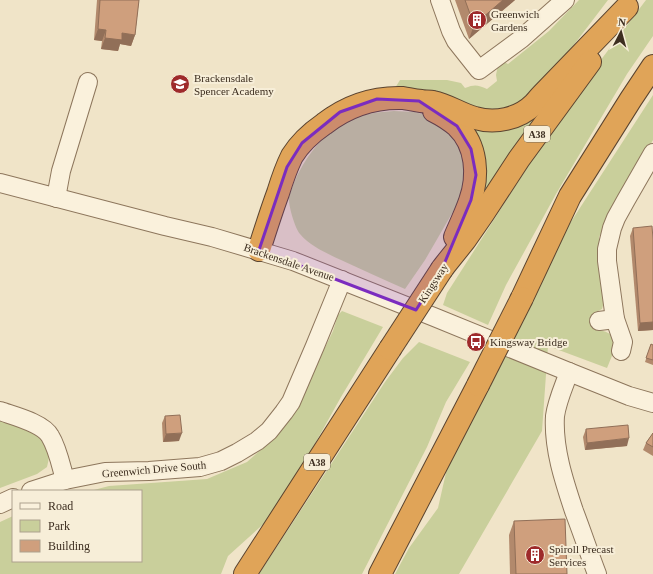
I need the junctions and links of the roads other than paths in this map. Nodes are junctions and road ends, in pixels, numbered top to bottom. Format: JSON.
{"nodes":[{"id":1,"x":440,"y":0,"type":"edge"},
{"id":2,"x":565,"y":0,"type":"edge"},
{"id":3,"x":629,"y":3,"type":"edge"},
{"id":4,"x":653,"y":66,"type":"edge"},
{"id":5,"x":88,"y":82,"type":"dead end"},
{"id":6,"x":419,"y":101,"type":"junction"},
{"id":7,"x":653,"y":153,"type":"edge"},
{"id":8,"x":0,"y":183,"type":"edge"},
{"id":9,"x":56,"y":198,"type":"junction"},
{"id":10,"x":259,"y":250,"type":"junction"},
{"id":11,"x":444,"y":267,"type":"junction"},
{"id":12,"x":342,"y":280,"type":"junction"},
{"id":13,"x":621,"y":351,"type":"dead end"},
{"id":14,"x":569,"y":372,"type":"junction"},
{"id":15,"x":653,"y":403,"type":"edge"},
{"id":16,"x":0,"y":412,"type":"edge"},
{"id":17,"x":65,"y":480,"type":"junction"},
{"id":18,"x":34,"y":490,"type":"edge"},
{"id":19,"x":12,"y":498,"type":"edge"},
{"id":20,"x":0,"y":504,"type":"edge"},
{"id":21,"x":245,"y":574,"type":"edge"},
{"id":22,"x":380,"y":574,"type":"edge"},
{"id":23,"x":597,"y":574,"type":"edge"}],
"edges":[{"from":1,"to":2,"type":"street"},
{"from":3,"to":6,"type":"highway"},
{"from":3,"to":11,"type":"highway","name":"Kingsway","number":"A38"},
{"from":4,"to":22,"type":"highway","bridge":true},
{"from":5,"to":9,"type":"street"},
{"from":6,"to":10,"type":"highway"},
{"from":6,"to":11,"type":"highway"},
{"from":7,"to":13,"type":"street"},
{"from":8,"to":9,"type":"street","name":"Brackensdale Avenue"},
{"from":9,"to":10,"type":"street","name":"Brackensdale Avenue"},
{"from":10,"to":12,"type":"street","name":"Brackensdale Avenue"},
{"from":11,"to":21,"type":"highway","name":"Kingsway","number":"A38","bridge":true},
{"from":12,"to":14,"type":"street","name":"Brackensdale Avenue"},
{"from":12,"to":17,"type":"street","name":"Greenwich Drive South"},
{"from":14,"to":15,"type":"street","name":"Brackensdale Avenue"},
{"from":14,"to":23,"type":"street"},
{"from":16,"to":17,"type":"street"},
{"from":17,"to":18,"type":"street","name":"Greenwich Drive South"},
{"from":19,"to":20,"type":"street"}]}
